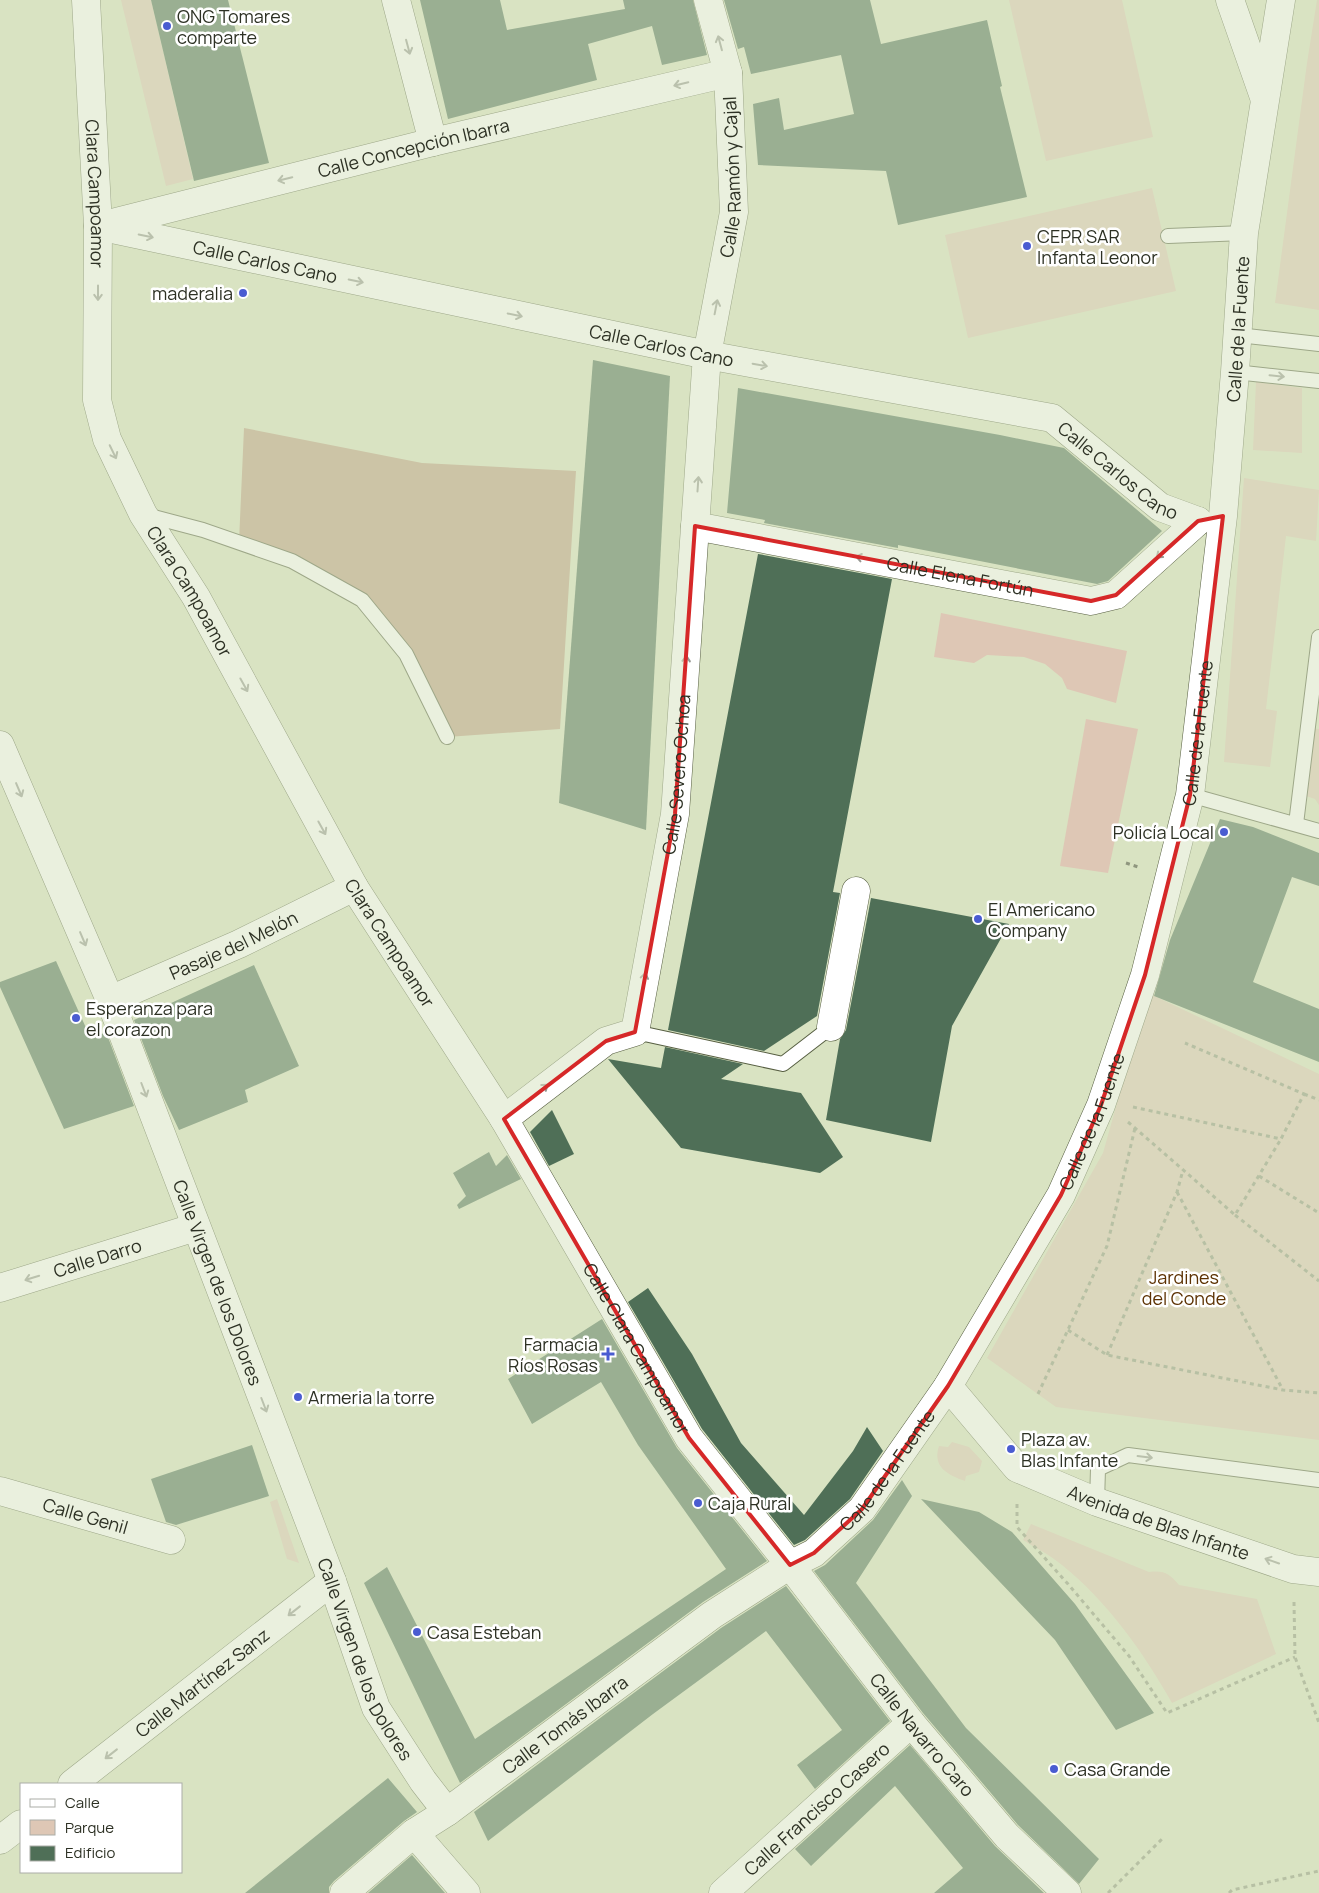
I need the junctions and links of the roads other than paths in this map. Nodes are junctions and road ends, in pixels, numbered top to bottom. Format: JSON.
{"nodes":[{"id":1,"x":86,"y":0,"type":"edge"},
{"id":2,"x":396,"y":0,"type":"edge"},
{"id":3,"x":708,"y":0,"type":"edge"},
{"id":4,"x":1230,"y":0,"type":"edge"},
{"id":5,"x":1281,"y":0,"type":"edge"},
{"id":6,"x":728,"y":73,"type":"junction"},
{"id":7,"x":1265,"y":100,"type":"junction"},
{"id":8,"x":433,"y":142,"type":"junction"},
{"id":9,"x":98,"y":226,"type":"junction"},
{"id":10,"x":1244,"y":233,"type":"junction"},
{"id":11,"x":1168,"y":236,"type":"dead end"},
{"id":12,"x":1238,"y":335,"type":"junction"},
{"id":13,"x":1319,"y":344,"type":"edge"},
{"id":14,"x":707,"y":355,"type":"junction"},
{"id":15,"x":1235,"y":372,"type":"junction"},
{"id":16,"x":1319,"y":381,"type":"edge"},
{"id":17,"x":143,"y":514,"type":"junction"},
{"id":18,"x":1210,"y":518,"type":"junction"},
{"id":19,"x":695,"y":526,"type":"junction"},
{"id":20,"x":1319,"y":637,"type":"edge"},
{"id":21,"x":447,"y":737,"type":"dead end"},
{"id":22,"x":0,"y":745,"type":"edge"},
{"id":23,"x":1190,"y":794,"type":"junction"},
{"id":24,"x":1296,"y":824,"type":"junction"},
{"id":25,"x":1319,"y":831,"type":"edge"},
{"id":26,"x":354,"y":887,"type":"junction"},
{"id":27,"x":856,"y":891,"type":"dead end"},
{"id":28,"x":110,"y":1000,"type":"junction"},
{"id":29,"x":831,"y":1027,"type":"joint"},
{"id":30,"x":634,"y":1032,"type":"junction"},
{"id":31,"x":504,"y":1119,"type":"junction"},
{"id":32,"x":196,"y":1227,"type":"junction"},
{"id":33,"x":0,"y":1288,"type":"edge"},
{"id":34,"x":948,"y":1386,"type":"junction"},
{"id":35,"x":1319,"y":1480,"type":"edge"},
{"id":36,"x":0,"y":1491,"type":"edge"},
{"id":37,"x":1097,"y":1502,"type":"junction"},
{"id":38,"x":171,"y":1540,"type":"dead end"},
{"id":39,"x":790,"y":1565,"type":"junction"},
{"id":40,"x":1306,"y":1570,"type":"edge"},
{"id":41,"x":332,"y":1581,"type":"junction"},
{"id":42,"x":911,"y":1723,"type":"junction"},
{"id":43,"x":73,"y":1783,"type":"edge"},
{"id":44,"x":447,"y":1812,"type":"junction"},
{"id":45,"x":20,"y":1825,"type":"edge"},
{"id":46,"x":414,"y":1834,"type":"junction"},
{"id":47,"x":0,"y":1840,"type":"edge"},
{"id":48,"x":344,"y":1893,"type":"edge"},
{"id":49,"x":466,"y":1893,"type":"edge"},
{"id":50,"x":723,"y":1893,"type":"edge"},
{"id":51,"x":1067,"y":1893,"type":"edge"}],
"edges":[{"from":1,"to":9,"type":"street","name":"Clara Campoamor"},
{"from":2,"to":8,"type":"street","one_way":true},
{"from":6,"to":3,"type":"street","name":"Calle Ramón y Cajal","one_way":true},
{"from":4,"to":7,"type":"street"},
{"from":5,"to":7,"type":"street","name":"Calle de la Fuente"},
{"from":6,"to":8,"type":"street","name":"Calle Concepción Ibarra","one_way":true},
{"from":14,"to":6,"type":"street","name":"Calle Ramón y Cajal","one_way":true},
{"from":7,"to":10,"type":"street","name":"Calle de la Fuente"},
{"from":8,"to":9,"type":"street","name":"Calle Concepción Ibarra","one_way":true},
{"from":9,"to":14,"type":"street","name":"Calle Carlos Cano","one_way":true},
{"from":9,"to":17,"type":"street","name":"Clara Campoamor","one_way":true},
{"from":10,"to":11,"type":"lane"},
{"from":10,"to":12,"type":"street","name":"Calle de la Fuente"},
{"from":12,"to":13,"type":"lane"},
{"from":12,"to":15,"type":"street","name":"Calle de la Fuente"},
{"from":14,"to":18,"type":"street","name":"Calle Carlos Cano","one_way":true},
{"from":19,"to":14,"type":"street","name":"Calle Severo Ochoa","one_way":true},
{"from":15,"to":16,"type":"lane","one_way":true},
{"from":15,"to":18,"type":"street","name":"Calle de la Fuente"},
{"from":17,"to":21,"type":"lane"},
{"from":17,"to":26,"type":"street","name":"Clara Campoamor","one_way":true},
{"from":18,"to":19,"type":"street","name":"Calle Elena Fortún","one_way":true},
{"from":18,"to":23,"type":"street","name":"Calle de la Fuente"},
{"from":30,"to":19,"type":"street","name":"Calle Severo Ochoa","one_way":true},
{"from":20,"to":24,"type":"lane"},
{"from":22,"to":28,"type":"street","name":"Calle Virgen de los Dolores","one_way":true},
{"from":23,"to":24,"type":"lane"},
{"from":23,"to":34,"type":"street","name":"Calle de la Fuente"},
{"from":24,"to":25,"type":"lane"},
{"from":26,"to":28,"type":"street","name":"Pasaje del Melón"},
{"from":26,"to":31,"type":"street","name":"Clara Campoamor"},
{"from":27,"to":29,"type":"street"},
{"from":28,"to":32,"type":"street","name":"Calle Virgen de los Dolores","one_way":true},
{"from":29,"to":30,"type":"lane"},
{"from":31,"to":30,"type":"street","one_way":true},
{"from":31,"to":39,"type":"street","name":"Calle Clara Campoamor"},
{"from":32,"to":33,"type":"street","name":"Calle Darro","one_way":true},
{"from":32,"to":41,"type":"street","name":"Calle Virgen de los Dolores","one_way":true},
{"from":34,"to":37,"type":"street","name":"Avenida de Blas Infante"},
{"from":34,"to":39,"type":"street","name":"Calle de la Fuente"},
{"from":37,"to":35,"type":"lane","one_way":true},
{"from":36,"to":38,"type":"street","name":"Calle Genil"},
{"from":40,"to":37,"type":"street","name":"Avenida de Blas Infante","one_way":true},
{"from":39,"to":42,"type":"street","name":"Calle Navarro Caro"},
{"from":39,"to":44,"type":"street","name":"Calle Tomás Ibarra"},
{"from":41,"to":43,"type":"street","name":"Calle Martínez Sanz","one_way":true},
{"from":41,"to":44,"type":"street","name":"Calle Virgen de los Dolores"},
{"from":42,"to":50,"type":"street","name":"Calle Francisco Casero"},
{"from":42,"to":51,"type":"street","name":"Calle Navarro Caro"},
{"from":44,"to":46,"type":"street","name":"Calle Tomás Ibarra"},
{"from":45,"to":47,"type":"street"},
{"from":46,"to":48,"type":"street","name":"Calle Tomás Ibarra"},
{"from":46,"to":49,"type":"street"}]}
